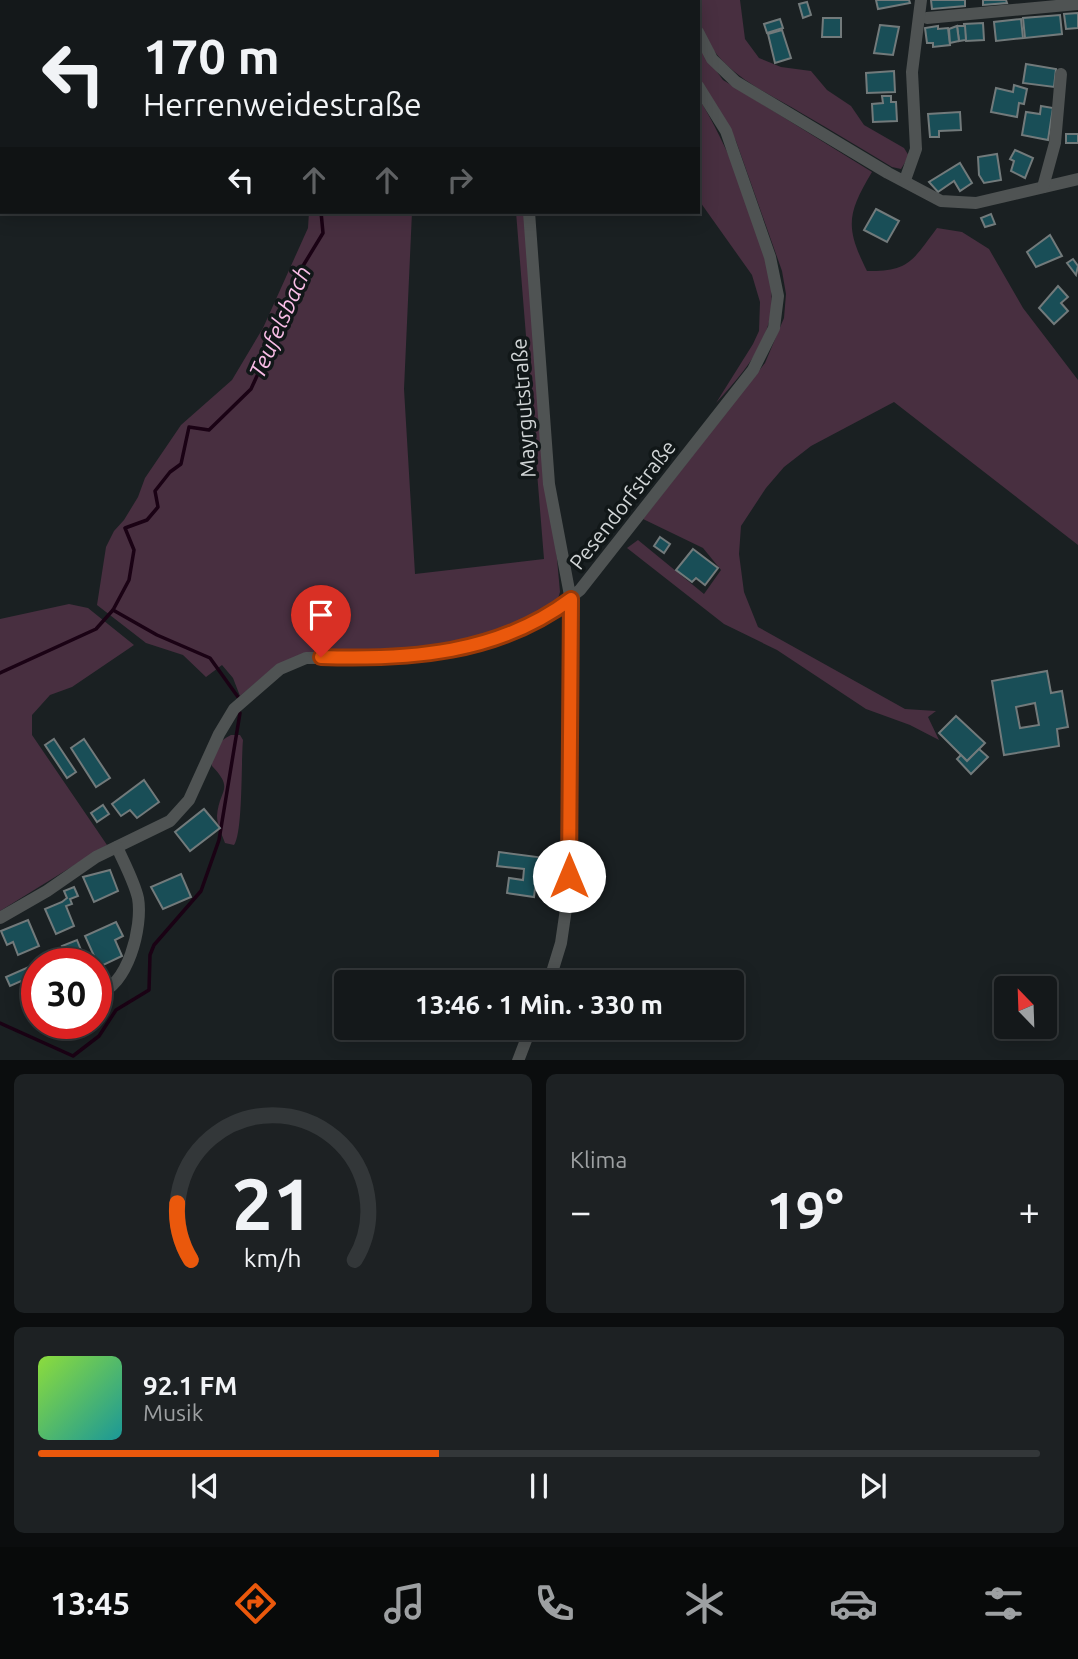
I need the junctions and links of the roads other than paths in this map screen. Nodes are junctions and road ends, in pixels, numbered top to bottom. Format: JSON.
{"nodes":[{"id":1,"x":921,"y":0,"type":"edge"},
{"id":2,"x":1078,"y":4,"type":"edge"},
{"id":3,"x":927,"y":18,"type":"dead end"},
{"id":4,"x":700,"y":36,"type":"edge"},
{"id":5,"x":1061,"y":74,"type":"dead end"},
{"id":6,"x":700,"y":89,"type":"edge"},
{"id":7,"x":1078,"y":179,"type":"edge"},
{"id":8,"x":905,"y":180,"type":"junction"},
{"id":9,"x":1042,"y":187,"type":"junction"},
{"id":10,"x":529,"y":214,"type":"edge"},
{"id":11,"x":571,"y":599,"type":"junction"},
{"id":12,"x":117,"y":848,"type":"junction"},
{"id":13,"x":0,"y":918,"type":"edge"},
{"id":14,"x":552,"y":970,"type":"edge"},
{"id":15,"x":112,"y":988,"type":"edge"},
{"id":16,"x":526,"y":1040,"type":"edge"},
{"id":17,"x":518,"y":1060,"type":"edge"}],
"edges":[{"from":1,"to":8,"type":"street"},
{"from":2,"to":3,"type":"street"},
{"from":4,"to":8,"type":"street"},
{"from":5,"to":9,"type":"street"},
{"from":6,"to":11,"type":"street","name":"Pesendorfstraße"},
{"from":7,"to":9,"type":"street"},
{"from":8,"to":9,"type":"street"},
{"from":10,"to":11,"type":"street","name":"Mayrgutstraße"},
{"from":11,"to":12,"type":"street"},
{"from":11,"to":14,"type":"street","name":"Pesendorfstraße"},
{"from":12,"to":13,"type":"street"},
{"from":12,"to":15,"type":"street"},
{"from":16,"to":17,"type":"street"}]}
